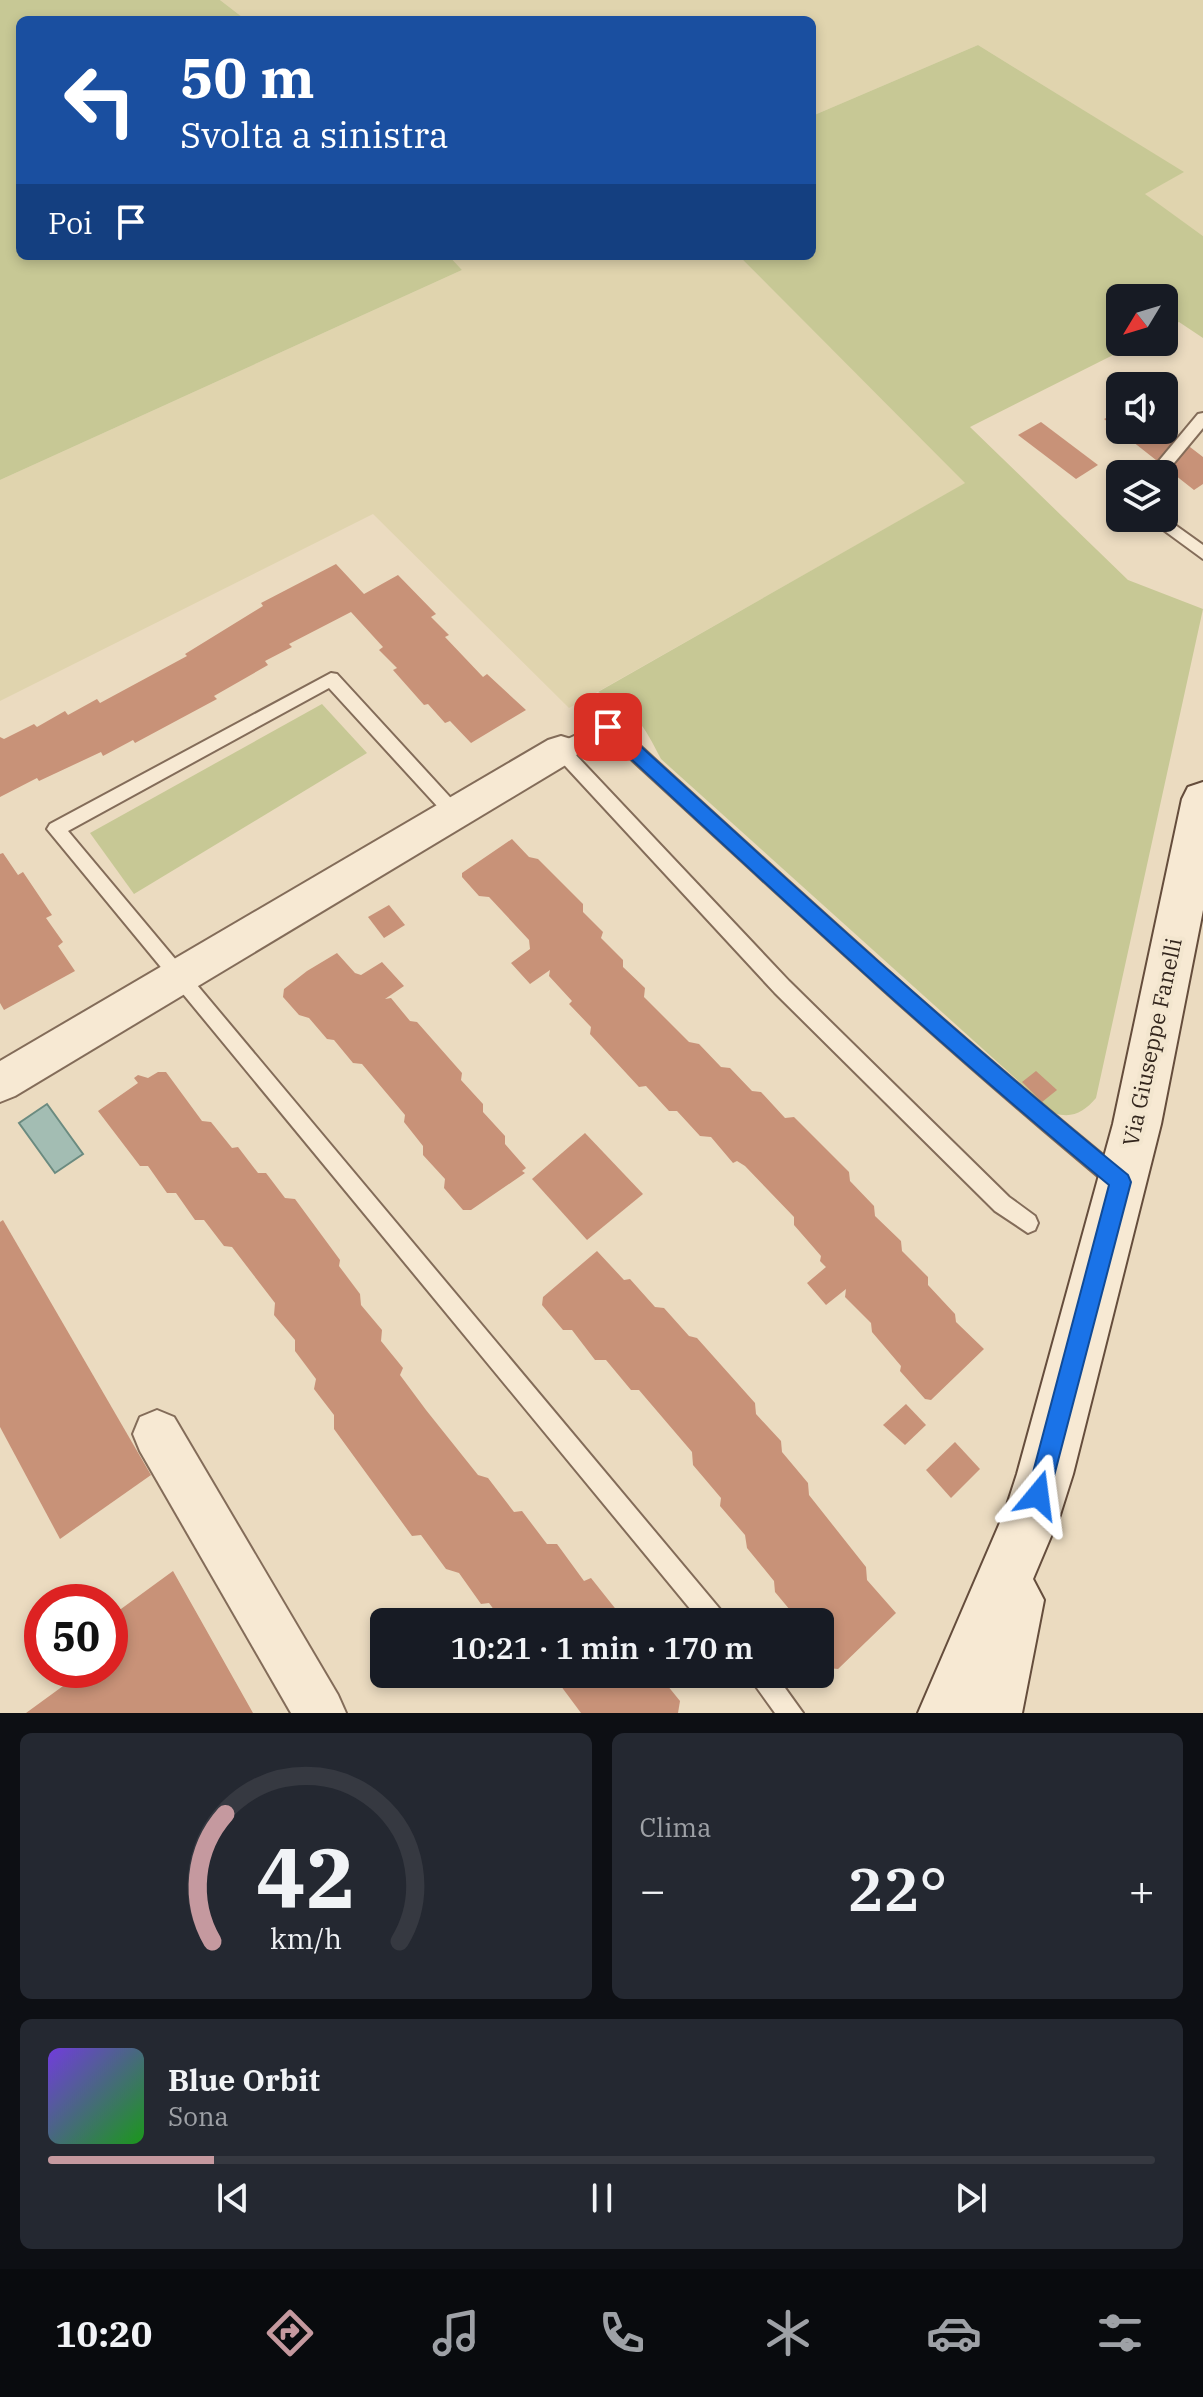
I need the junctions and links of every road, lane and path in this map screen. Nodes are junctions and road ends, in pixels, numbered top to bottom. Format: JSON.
{"nodes":[{"id":1,"x":1203,"y":418,"type":"edge"},
{"id":2,"x":1168,"y":460,"type":"edge"},
{"id":3,"x":1174,"y":532,"type":"edge"},
{"id":4,"x":1203,"y":553,"type":"edge"},
{"id":5,"x":561,"y":750,"type":"junction"},
{"id":6,"x":1203,"y":799,"type":"edge"},
{"id":7,"x":454,"y":813,"type":"junction"},
{"id":8,"x":179,"y":977,"type":"junction"},
{"id":9,"x":0,"y":1083,"type":"edge"},
{"id":10,"x":1120,"y":1182,"type":"junction"},
{"id":11,"x":1028,"y":1223,"type":"dead end"},
{"id":12,"x":157,"y":1434,"type":"dead end"},
{"id":13,"x":1032,"y":1515,"type":"junction"},
{"id":14,"x":704,"y":1608,"type":"edge"},
{"id":15,"x":770,"y":1688,"type":"edge"},
{"id":16,"x":320,"y":1713,"type":"edge"},
{"id":17,"x":791,"y":1713,"type":"edge"},
{"id":18,"x":948,"y":1713,"type":"edge"},
{"id":19,"x":992,"y":1713,"type":"edge"}],
"edges":[{"from":1,"to":2,"type":"lane"},
{"from":3,"to":4,"type":"lane"},
{"from":5,"to":7,"type":"street"},
{"from":5,"to":10,"type":"lane"},
{"from":5,"to":11,"type":"lane"},
{"from":6,"to":10,"type":"main road","name":"Via Giuseppe Fanelli"},
{"from":7,"to":8,"type":"street"},
{"from":7,"to":8,"type":"lane"},
{"from":8,"to":9,"type":"street"},
{"from":8,"to":14,"type":"lane"},
{"from":10,"to":13,"type":"main road","name":"Via Giuseppe Fanelli"},
{"from":12,"to":16,"type":"street"},
{"from":13,"to":18,"type":"main road","name":"Via Giuseppe Fanelli"},
{"from":13,"to":19,"type":"main road","name":"Via Giuseppe Fanelli"},
{"from":15,"to":17,"type":"lane"}]}
